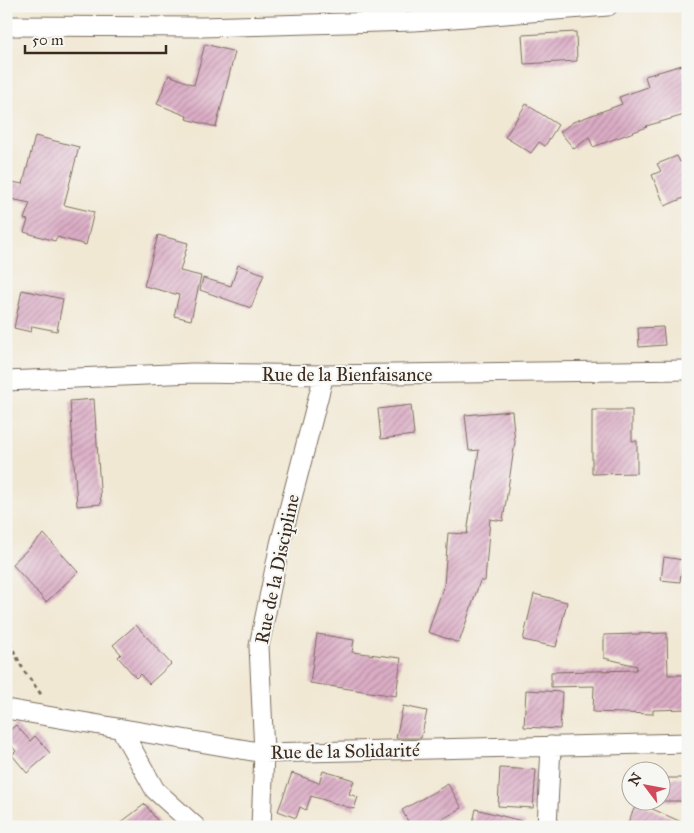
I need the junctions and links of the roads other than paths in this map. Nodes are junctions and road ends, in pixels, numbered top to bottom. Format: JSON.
{"nodes":[{"id":1,"x":608,"y":6,"type":"edge"},
{"id":2,"x":415,"y":14,"type":"edge"},
{"id":3,"x":6,"y":26,"type":"edge"},
{"id":4,"x":688,"y":370,"type":"edge"},
{"id":5,"x":324,"y":375,"type":"junction"},
{"id":6,"x":6,"y":381,"type":"edge"},
{"id":7,"x":6,"y":709,"type":"edge"},
{"id":8,"x":121,"y":729,"type":"junction"},
{"id":9,"x":688,"y":742,"type":"edge"},
{"id":10,"x":551,"y":746,"type":"junction"},
{"id":11,"x":264,"y":753,"type":"junction"},
{"id":12,"x":196,"y":827,"type":"edge"},
{"id":13,"x":261,"y":827,"type":"edge"},
{"id":14,"x":547,"y":827,"type":"edge"}],
"edges":[{"from":1,"to":2,"type":"street"},
{"from":2,"to":3,"type":"street"},
{"from":4,"to":5,"type":"street","name":"Rue de la Bienfaisance"},
{"from":5,"to":6,"type":"street","name":"Rue de la Bienfaisance"},
{"from":5,"to":11,"type":"street","name":"Rue de la Discipline"},
{"from":7,"to":8,"type":"street","name":"Rue de la Solidarité"},
{"from":8,"to":11,"type":"street","name":"Rue de la Solidarité"},
{"from":8,"to":12,"type":"street"},
{"from":9,"to":10,"type":"street","name":"Rue de la Solidarité"},
{"from":10,"to":11,"type":"street","name":"Rue de la Solidarité"},
{"from":10,"to":14,"type":"street"},
{"from":11,"to":13,"type":"street","name":"Rue de la Discipline"}]}
